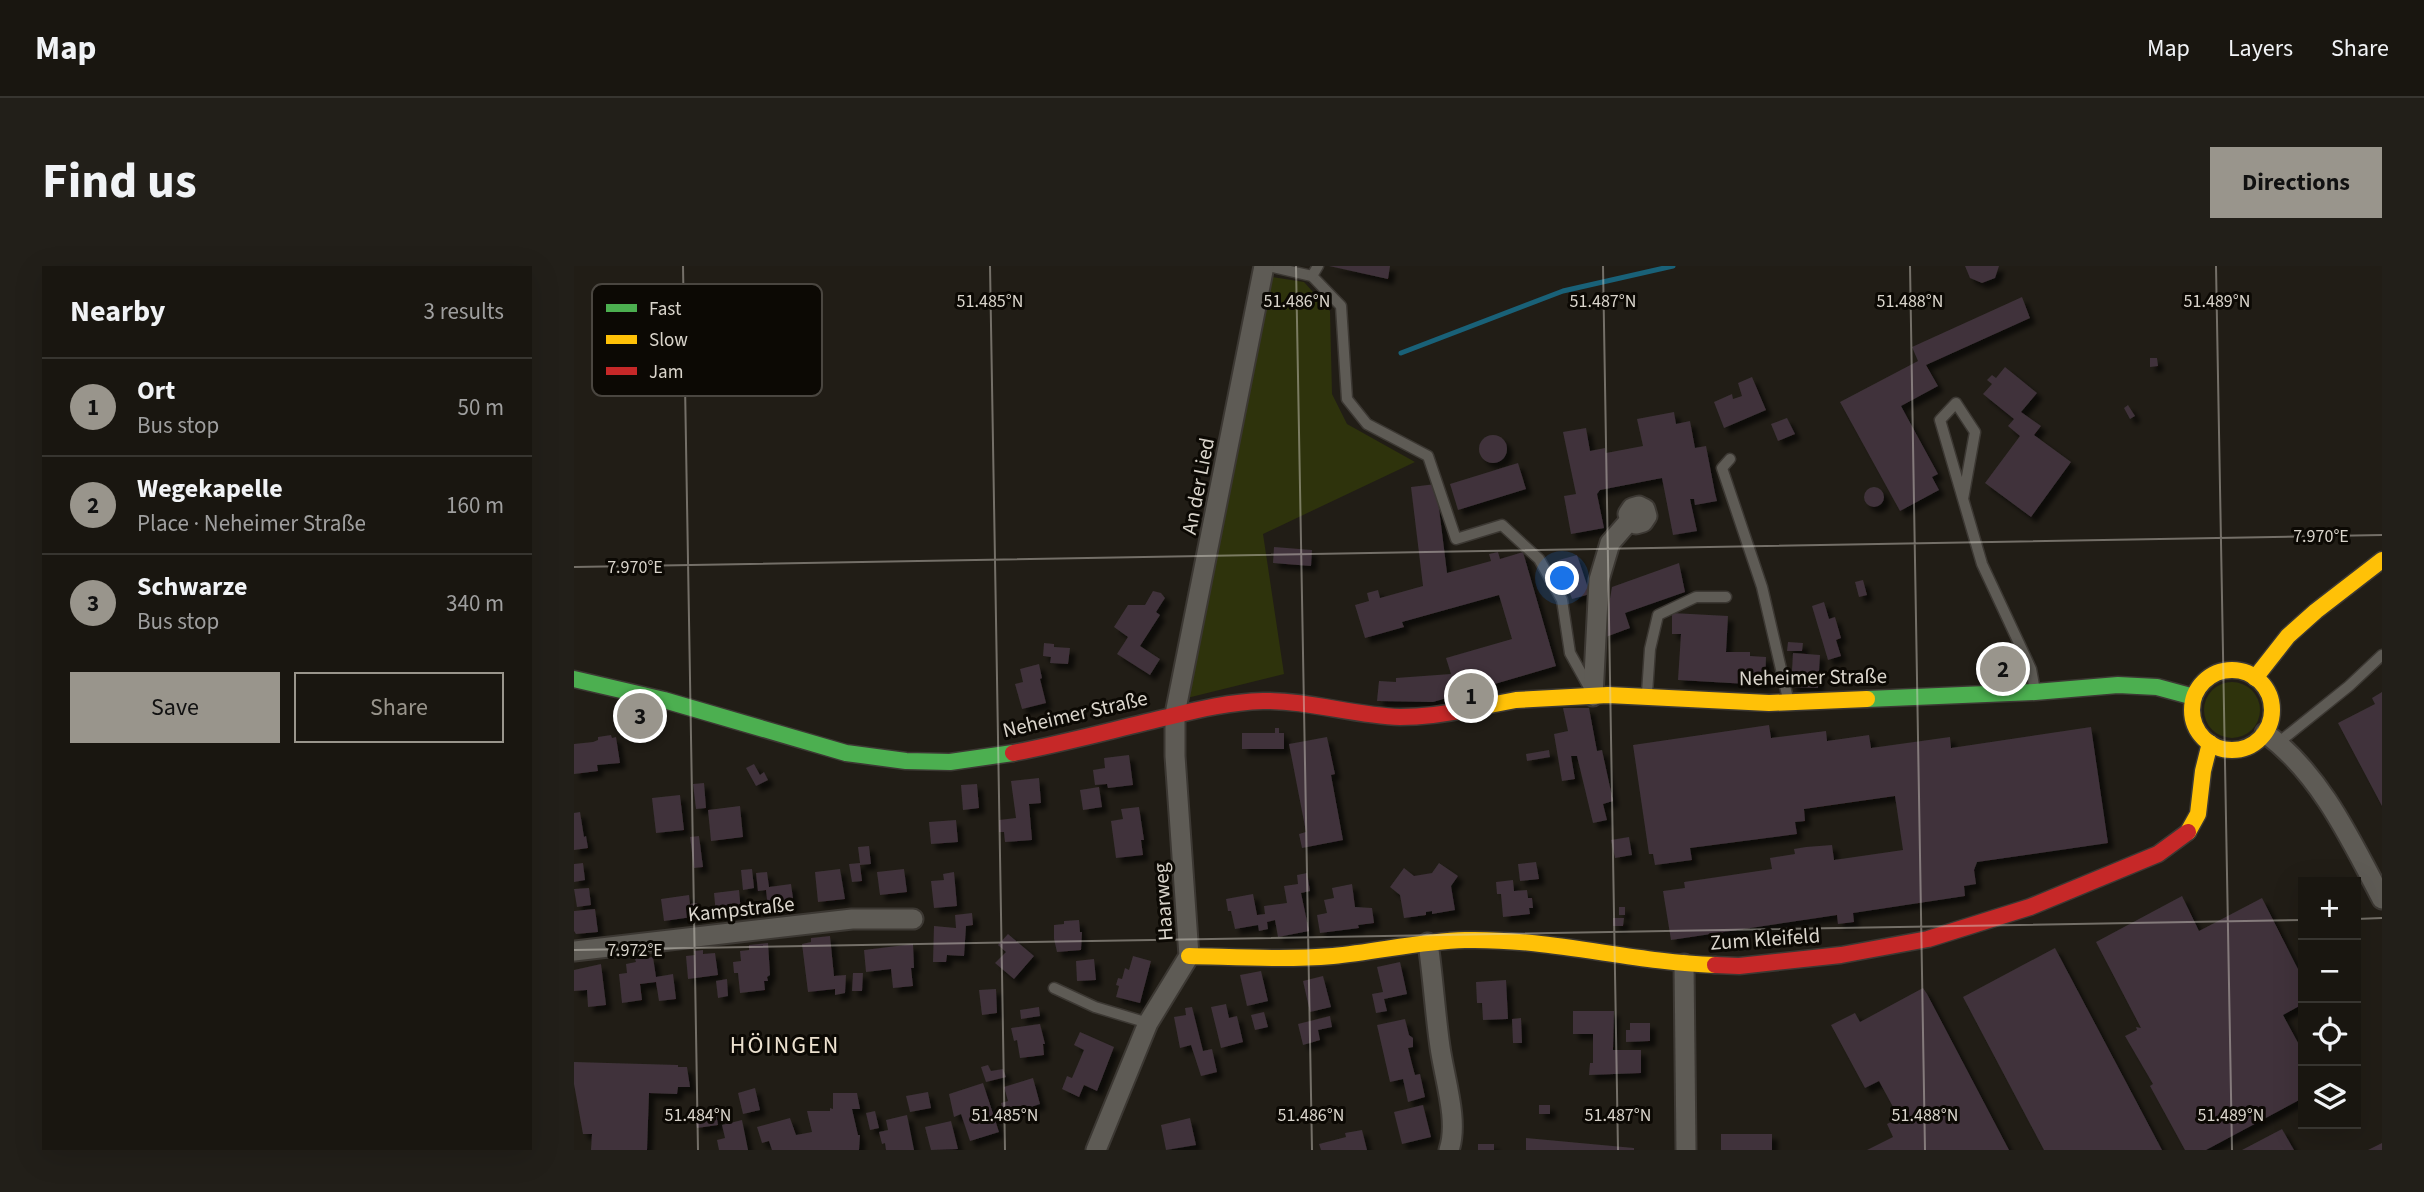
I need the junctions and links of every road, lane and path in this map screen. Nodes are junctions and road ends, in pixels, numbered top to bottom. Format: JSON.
{"nodes":[{"id":1,"x":1266,"y":266,"type":"edge"},
{"id":2,"x":1318,"y":266,"type":"edge"},
{"id":3,"x":1312,"y":276,"type":"junction"},
{"id":4,"x":1730,"y":458,"type":"dead end"},
{"id":5,"x":1963,"y":499,"type":"junction"},
{"id":6,"x":1630,"y":520,"type":"dead end"},
{"id":7,"x":2382,"y":560,"type":"edge"},
{"id":8,"x":1726,"y":597,"type":"dead end"},
{"id":9,"x":2382,"y":655,"type":"edge"},
{"id":10,"x":2255,"y":678,"type":"junction"},
{"id":11,"x":574,"y":679,"type":"edge"},
{"id":12,"x":2035,"y":692,"type":"junction"},
{"id":13,"x":1592,"y":694,"type":"junction"},
{"id":14,"x":1647,"y":697,"type":"junction"},
{"id":15,"x":2194,"y":697,"type":"junction"},
{"id":16,"x":1789,"y":703,"type":"junction"},
{"id":17,"x":1175,"y":714,"type":"junction"},
{"id":18,"x":2271,"y":738,"type":"junction"},
{"id":19,"x":2210,"y":743,"type":"junction"},
{"id":20,"x":2382,"y":899,"type":"edge"},
{"id":21,"x":913,"y":919,"type":"dead end"},
{"id":22,"x":1428,"y":943,"type":"junction"},
{"id":23,"x":574,"y":951,"type":"edge"},
{"id":24,"x":1189,"y":956,"type":"junction"},
{"id":25,"x":1684,"y":964,"type":"junction"},
{"id":26,"x":1054,"y":988,"type":"dead end"},
{"id":27,"x":1148,"y":1023,"type":"junction"},
{"id":28,"x":1096,"y":1150,"type":"edge"},
{"id":29,"x":1449,"y":1150,"type":"edge"},
{"id":30,"x":1686,"y":1150,"type":"edge"}],
"edges":[{"from":1,"to":3,"type":"lane"},
{"from":1,"to":17,"type":"street","name":"An der Lied"},
{"from":2,"to":3,"type":"lane"},
{"from":3,"to":13,"type":"lane"},
{"from":4,"to":16,"type":"lane"},
{"from":5,"to":5,"type":"lane"},
{"from":5,"to":12,"type":"lane"},
{"from":6,"to":13,"type":"street"},
{"from":7,"to":10,"type":"main road"},
{"from":8,"to":14,"type":"lane"},
{"from":9,"to":18,"type":"lane"},
{"from":10,"to":15,"type":"main road"},
{"from":10,"to":18,"type":"main road"},
{"from":11,"to":17,"type":"main road","name":"Neheimer Straße"},
{"from":12,"to":15,"type":"main road","name":"Neheimer Straße"},
{"from":12,"to":16,"type":"main road","name":"Neheimer Straße"},
{"from":13,"to":14,"type":"main road","name":"Neheimer Straße"},
{"from":13,"to":17,"type":"main road","name":"Neheimer Straße"},
{"from":14,"to":16,"type":"main road","name":"Neheimer Straße"},
{"from":15,"to":19,"type":"main road"},
{"from":17,"to":24,"type":"street","name":"Haarweg"},
{"from":18,"to":19,"type":"main road"},
{"from":18,"to":20,"type":"street"},
{"from":19,"to":25,"type":"main road","name":"Zum Kleifeld"},
{"from":21,"to":23,"type":"street","name":"Kampstraße"},
{"from":22,"to":24,"type":"main road","name":"Zum Kleifeld"},
{"from":22,"to":25,"type":"main road","name":"Zum Kleifeld"},
{"from":22,"to":29,"type":"street"},
{"from":24,"to":27,"type":"street","name":"Haarweg"},
{"from":25,"to":30,"type":"street"},
{"from":26,"to":27,"type":"lane"},
{"from":27,"to":28,"type":"street","name":"Haarweg"}]}
